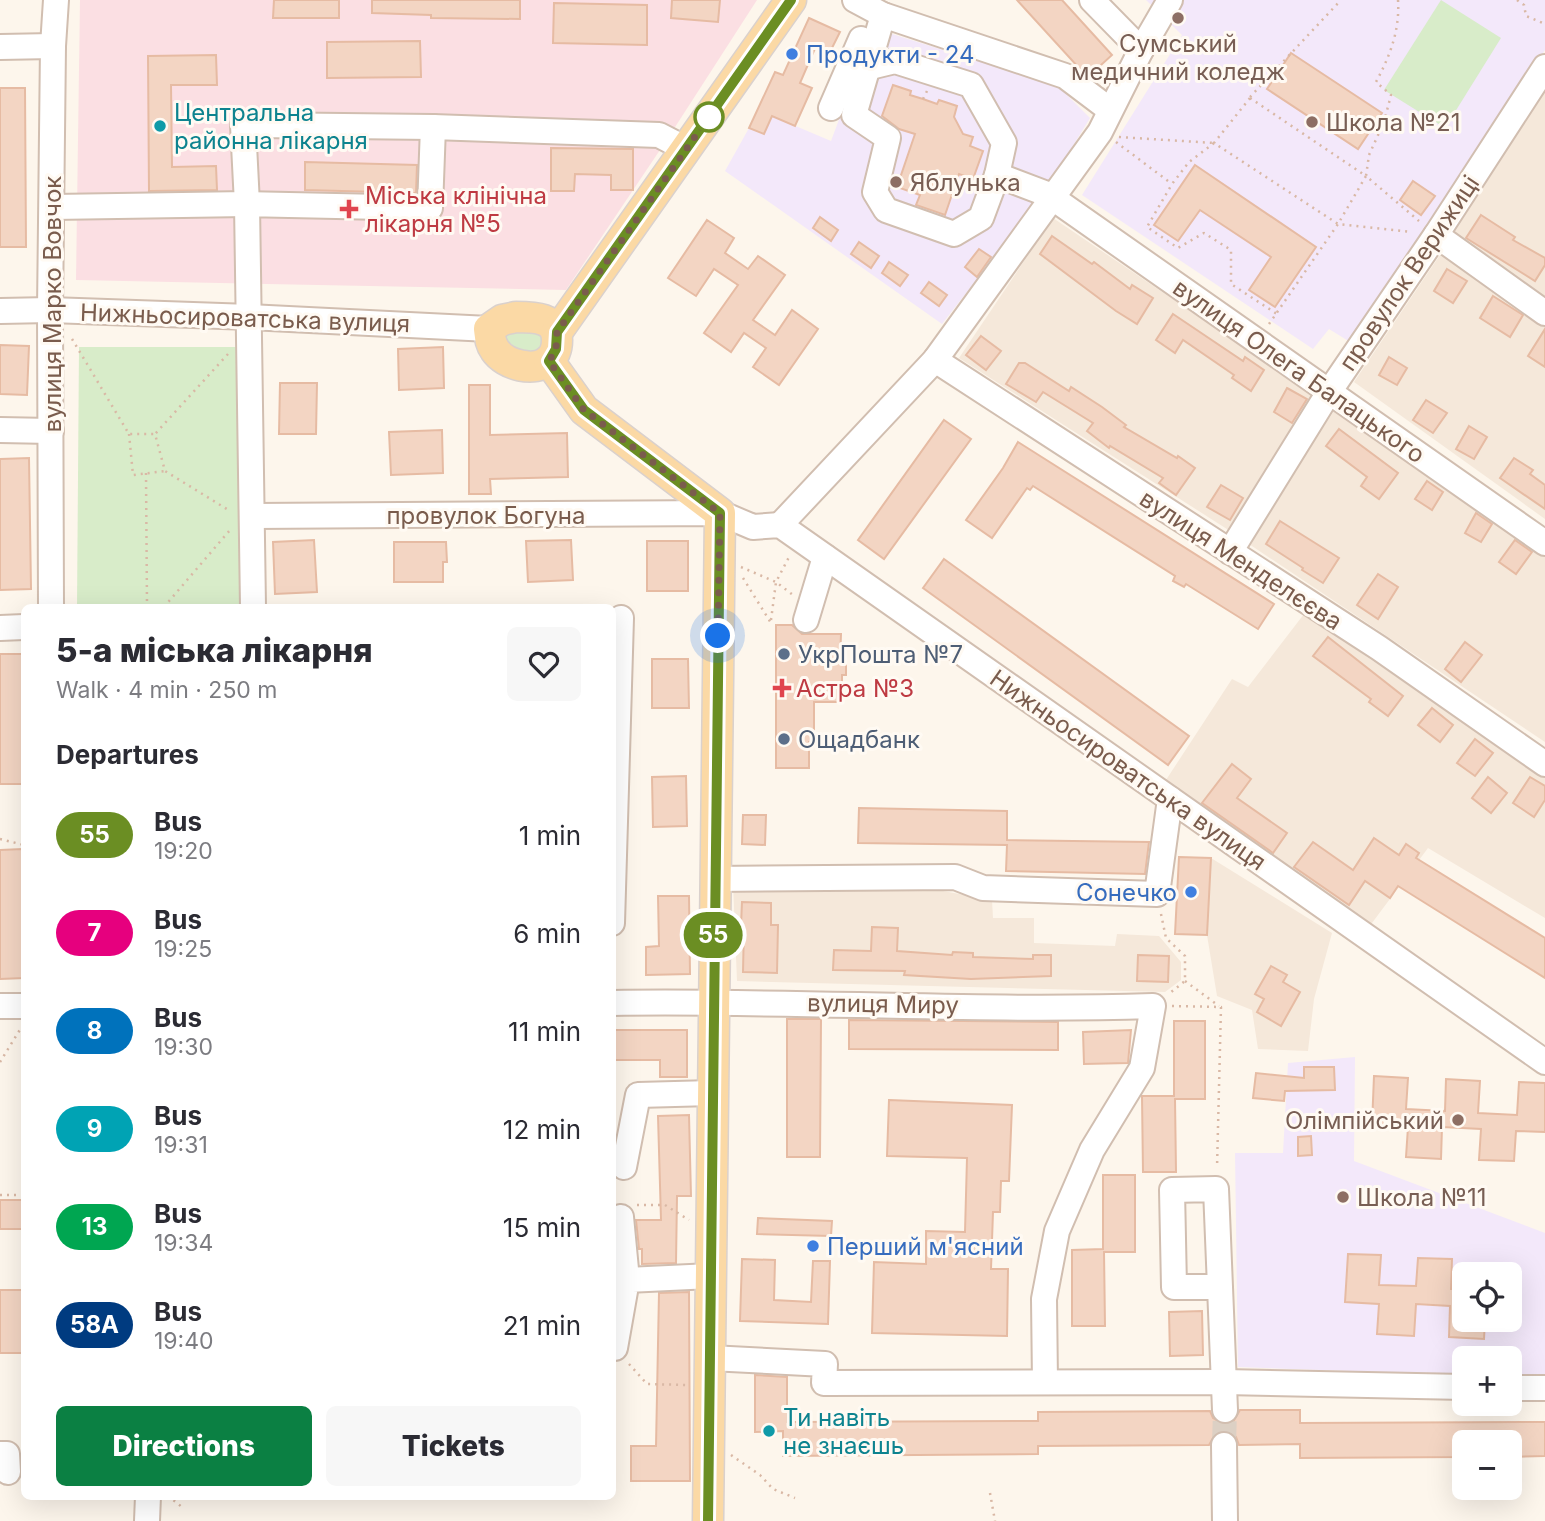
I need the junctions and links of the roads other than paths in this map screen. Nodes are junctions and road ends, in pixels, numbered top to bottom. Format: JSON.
{"nodes":[{"id":1,"x":55,"y":0,"type":"edge"},
{"id":2,"x":791,"y":0,"type":"edge"},
{"id":3,"x":1092,"y":0,"type":"edge"},
{"id":4,"x":1170,"y":0,"type":"edge"},
{"id":5,"x":870,"y":8,"type":"edge"},
{"id":6,"x":53,"y":46,"type":"junction"},
{"id":7,"x":0,"y":47,"type":"edge"},
{"id":8,"x":1142,"y":50,"type":"junction"},
{"id":9,"x":1545,"y":67,"type":"edge"},
{"id":10,"x":866,"y":68,"type":"junction"},
{"id":11,"x":831,"y":108,"type":"dead end"},
{"id":12,"x":1110,"y":110,"type":"junction"},
{"id":13,"x":433,"y":127,"type":"junction"},
{"id":14,"x":686,"y":149,"type":"junction"},
{"id":15,"x":997,"y":175,"type":"junction"},
{"id":16,"x":1052,"y":198,"type":"junction"},
{"id":17,"x":247,"y":204,"type":"junction"},
{"id":18,"x":53,"y":208,"type":"junction"},
{"id":19,"x":1436,"y":235,"type":"junction"},
{"id":20,"x":50,"y":310,"type":"junction"},
{"id":21,"x":0,"y":311,"type":"edge"},
{"id":22,"x":1545,"y":313,"type":"edge"},
{"id":23,"x":250,"y":317,"type":"junction"},
{"id":24,"x":489,"y":329,"type":"junction"},
{"id":25,"x":557,"y":332,"type":"junction"},
{"id":26,"x":935,"y":360,"type":"junction"},
{"id":27,"x":549,"y":361,"type":"junction"},
{"id":28,"x":1329,"y":392,"type":"junction"},
{"id":29,"x":0,"y":430,"type":"edge"},
{"id":30,"x":51,"y":430,"type":"junction"},
{"id":31,"x":720,"y":513,"type":"junction"},
{"id":32,"x":238,"y":518,"type":"junction"},
{"id":33,"x":789,"y":531,"type":"junction"},
{"id":34,"x":1545,"y":543,"type":"edge"},
{"id":35,"x":1230,"y":552,"type":"junction"},
{"id":36,"x":825,"y":556,"type":"junction"},
{"id":37,"x":51,"y":604,"type":"edge"},
{"id":38,"x":252,"y":604,"type":"edge"},
{"id":39,"x":621,"y":618,"type":"dead end"},
{"id":40,"x":806,"y":620,"type":"dead end"},
{"id":41,"x":21,"y":627,"type":"edge"},
{"id":42,"x":0,"y":628,"type":"edge"},
{"id":43,"x":1545,"y":764,"type":"edge"},
{"id":44,"x":616,"y":787,"type":"edge"},
{"id":45,"x":1170,"y":799,"type":"junction"},
{"id":46,"x":714,"y":879,"type":"junction"},
{"id":47,"x":713,"y":1002,"type":"junction"},
{"id":48,"x":616,"y":1003,"type":"edge"},
{"id":49,"x":0,"y":1006,"type":"edge"},
{"id":50,"x":21,"y":1016,"type":"edge"},
{"id":51,"x":1545,"y":1062,"type":"edge"},
{"id":52,"x":712,"y":1094,"type":"junction"},
{"id":53,"x":624,"y":1167,"type":"dead end"},
{"id":54,"x":626,"y":1211,"type":"road end"},
{"id":55,"x":711,"y":1276,"type":"junction"},
{"id":56,"x":627,"y":1280,"type":"junction"},
{"id":57,"x":1220,"y":1287,"type":"junction"},
{"id":58,"x":616,"y":1338,"type":"edge"},
{"id":59,"x":710,"y":1358,"type":"junction"},
{"id":60,"x":1045,"y":1382,"type":"junction"},
{"id":61,"x":1224,"y":1382,"type":"junction"},
{"id":62,"x":1452,"y":1387,"type":"edge"},
{"id":63,"x":1522,"y":1388,"type":"edge"},
{"id":64,"x":1545,"y":1388,"type":"edge"},
{"id":65,"x":1225,"y":1410,"type":"tunnel mouth"},
{"id":66,"x":1224,"y":1445,"type":"tunnel mouth"},
{"id":67,"x":148,"y":1500,"type":"edge"},
{"id":68,"x":147,"y":1521,"type":"edge"},
{"id":69,"x":708,"y":1521,"type":"edge"},
{"id":70,"x":1225,"y":1521,"type":"edge"}],
"edges":[{"from":1,"to":6,"type":"street","name":"вулиця Марко Вовчок"},
{"from":2,"to":14,"type":"main road"},
{"from":3,"to":8,"type":"street"},
{"from":4,"to":8,"type":"street"},
{"from":5,"to":10,"type":"street"},
{"from":5,"to":11,"type":"street"},
{"from":5,"to":12,"type":"street"},
{"from":6,"to":7,"type":"street"},
{"from":6,"to":18,"type":"street","name":"вулиця Марко Вовчок"},
{"from":8,"to":12,"type":"street"},
{"from":9,"to":19,"type":"street","name":"провулок Верижиці"},
{"from":10,"to":15,"type":"street"},
{"from":10,"to":15,"type":"street"},
{"from":12,"to":16,"type":"street"},
{"from":13,"to":14,"type":"street"},
{"from":13,"to":17,"type":"street"},
{"from":13,"to":17,"type":"street"},
{"from":14,"to":25,"type":"main road"},
{"from":15,"to":16,"type":"street","name":"вулиця Олега Балацького"},
{"from":16,"to":26,"type":"street"},
{"from":16,"to":28,"type":"street","name":"вулиця Олега Балацького"},
{"from":17,"to":18,"type":"street"},
{"from":17,"to":23,"type":"street"},
{"from":18,"to":20,"type":"street","name":"вулиця Марко Вовчок"},
{"from":19,"to":22,"type":"street"},
{"from":19,"to":28,"type":"street","name":"провулок Верижиці"},
{"from":20,"to":21,"type":"street","name":"Нижньосироватська вулиця"},
{"from":20,"to":23,"type":"street","name":"Нижньосироватська вулиця"},
{"from":20,"to":30,"type":"street","name":"вулиця Марко Вовчок"},
{"from":23,"to":24,"type":"street","name":"Нижньосироватська вулиця"},
{"from":23,"to":32,"type":"street"},
{"from":24,"to":25,"type":"main road","name":"Нижньосироватська вулиця"},
{"from":24,"to":27,"type":"main road"},
{"from":25,"to":27,"type":"main road"},
{"from":26,"to":33,"type":"street"},
{"from":26,"to":35,"type":"street","name":"вулиця Менделєєва"},
{"from":27,"to":31,"type":"main road"},
{"from":28,"to":34,"type":"street","name":"вулиця Олега Балацького"},
{"from":28,"to":35,"type":"street","name":"провулок Верижиці"},
{"from":29,"to":30,"type":"street"},
{"from":30,"to":37,"type":"street","name":"вулиця Марко Вовчок"},
{"from":31,"to":32,"type":"street","name":"провулок Богуна"},
{"from":31,"to":33,"type":"street"},
{"from":31,"to":46,"type":"main road"},
{"from":32,"to":38,"type":"street"},
{"from":33,"to":36,"type":"street","name":"Нижньосироватська вулиця"},
{"from":35,"to":43,"type":"street","name":"вулиця Менделєєва"},
{"from":36,"to":40,"type":"street"},
{"from":36,"to":45,"type":"street","name":"Нижньосироватська вулиця"},
{"from":39,"to":44,"type":"street"},
{"from":41,"to":42,"type":"street"},
{"from":45,"to":46,"type":"street"},
{"from":45,"to":51,"type":"street","name":"Нижньосироватська вулиця"},
{"from":46,"to":47,"type":"main road"},
{"from":47,"to":48,"type":"street","name":"вулиця Миру"},
{"from":47,"to":52,"type":"main road"},
{"from":47,"to":60,"type":"street","name":"вулиця Миру"},
{"from":49,"to":50,"type":"street"},
{"from":52,"to":53,"type":"street"},
{"from":52,"to":55,"type":"main road"},
{"from":54,"to":56,"type":"street"},
{"from":55,"to":56,"type":"street"},
{"from":55,"to":59,"type":"main road"},
{"from":56,"to":58,"type":"street"},
{"from":57,"to":57,"type":"street"},
{"from":57,"to":61,"type":"street"},
{"from":59,"to":60,"type":"street"},
{"from":59,"to":69,"type":"main road"},
{"from":60,"to":61,"type":"street"},
{"from":61,"to":62,"type":"street"},
{"from":61,"to":65,"type":"street"},
{"from":63,"to":64,"type":"street"},
{"from":66,"to":70,"type":"street"},
{"from":67,"to":68,"type":"street"}]}
